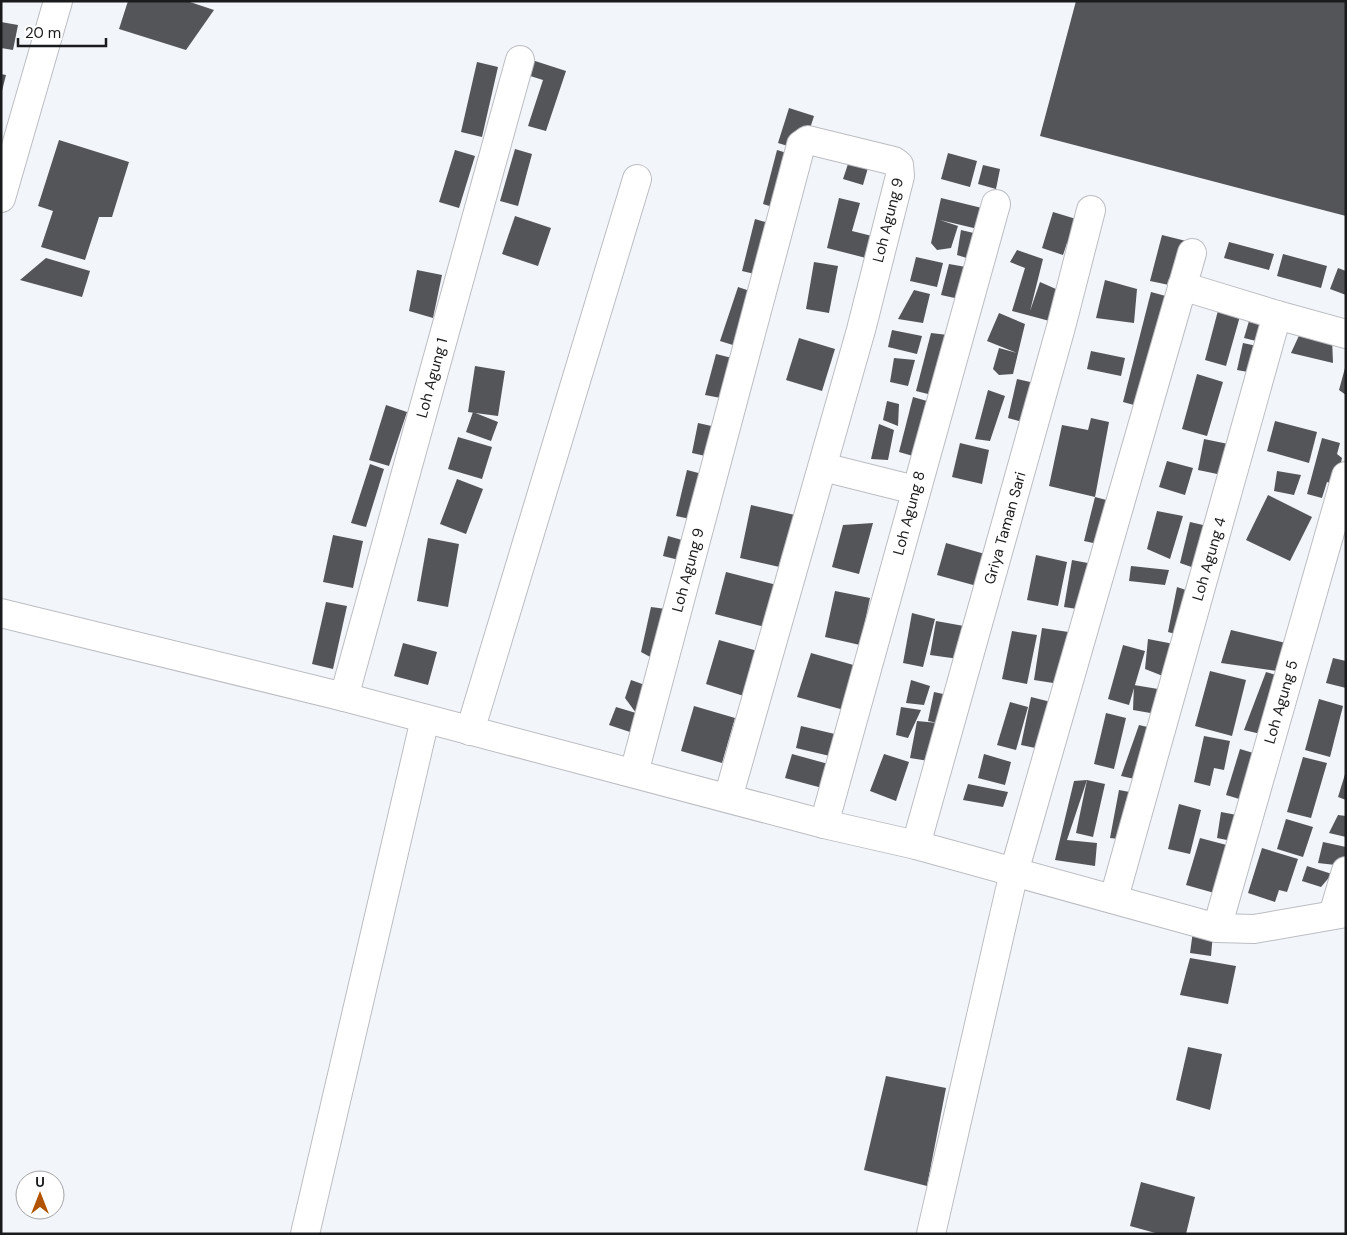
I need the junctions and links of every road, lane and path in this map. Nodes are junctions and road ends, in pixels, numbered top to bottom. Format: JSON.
{"nodes":[{"id":1,"x":58,"y":1,"type":"edge"},
{"id":2,"x":520,"y":60,"type":"dead end"},
{"id":3,"x":637,"y":179,"type":"dead end"},
{"id":4,"x":1,"y":198,"type":"edge"},
{"id":5,"x":996,"y":204,"type":"dead end"},
{"id":6,"x":1091,"y":210,"type":"dead end"},
{"id":7,"x":1192,"y":253,"type":"dead end"},
{"id":8,"x":1182,"y":286,"type":"junction"},
{"id":9,"x":1277,"y":315,"type":"junction"},
{"id":10,"x":1346,"y":334,"type":"edge"},
{"id":11,"x":823,"y":467,"type":"junction"},
{"id":12,"x":1346,"y":476,"type":"edge"},
{"id":13,"x":915,"y":490,"type":"junction"},
{"id":14,"x":1,"y":613,"type":"edge"},
{"id":15,"x":344,"y":696,"type":"junction"},
{"id":16,"x":425,"y":719,"type":"junction"},
{"id":17,"x":470,"y":731,"type":"junction"},
{"id":18,"x":634,"y":773,"type":"junction"},
{"id":19,"x":728,"y":798,"type":"junction"},
{"id":20,"x":824,"y":824,"type":"junction"},
{"id":21,"x":916,"y":845,"type":"junction"},
{"id":22,"x":1346,"y":871,"type":"edge"},
{"id":23,"x":1014,"y":872,"type":"junction"},
{"id":24,"x":1114,"y":898,"type":"junction"},
{"id":25,"x":1339,"y":914,"type":"edge"},
{"id":26,"x":1217,"y":928,"type":"junction"},
{"id":27,"x":305,"y":1234,"type":"edge"},
{"id":28,"x":932,"y":1234,"type":"edge"}],
"edges":[{"from":1,"to":4,"type":"street"},
{"from":2,"to":15,"type":"street","name":"Loh Agung 1"},
{"from":3,"to":17,"type":"street"},
{"from":5,"to":13,"type":"street","name":"Loh Agung 8"},
{"from":6,"to":21,"type":"street","name":"Griya Taman Sari"},
{"from":7,"to":8,"type":"street"},
{"from":8,"to":9,"type":"street"},
{"from":8,"to":23,"type":"street"},
{"from":9,"to":10,"type":"street"},
{"from":9,"to":24,"type":"street","name":"Loh Agung 4"},
{"from":11,"to":13,"type":"street"},
{"from":11,"to":18,"type":"street","name":"Loh Agung 9"},
{"from":11,"to":19,"type":"street","name":"Loh Agung 9"},
{"from":12,"to":26,"type":"street","name":"Loh Agung 5"},
{"from":13,"to":20,"type":"street","name":"Loh Agung 8"},
{"from":14,"to":15,"type":"street"},
{"from":15,"to":16,"type":"street"},
{"from":16,"to":17,"type":"street"},
{"from":16,"to":27,"type":"street"},
{"from":17,"to":18,"type":"street"},
{"from":18,"to":19,"type":"street"},
{"from":19,"to":20,"type":"street"},
{"from":20,"to":21,"type":"street"},
{"from":21,"to":23,"type":"street"},
{"from":22,"to":25,"type":"street"},
{"from":23,"to":24,"type":"street"},
{"from":23,"to":28,"type":"street"},
{"from":24,"to":26,"type":"street"},
{"from":25,"to":26,"type":"street"}]}
